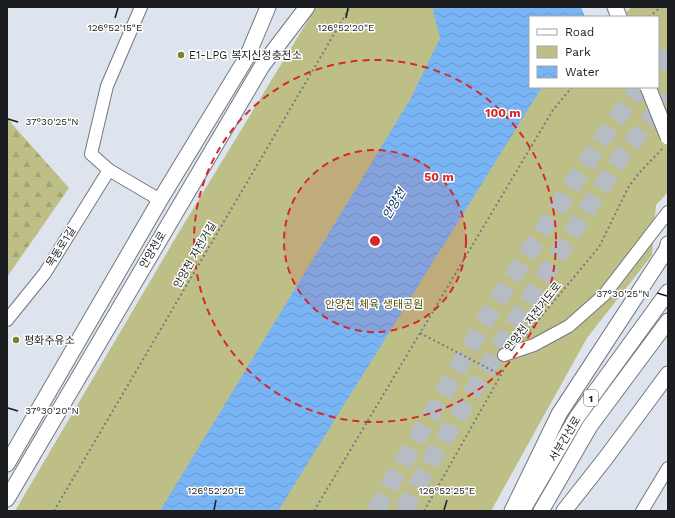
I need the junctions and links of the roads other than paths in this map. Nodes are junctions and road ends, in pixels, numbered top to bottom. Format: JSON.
{"nodes":[{"id":1,"x":141,"y":7,"type":"edge"},
{"id":2,"x":268,"y":7,"type":"edge"},
{"id":3,"x":276,"y":7,"type":"edge"},
{"id":4,"x":295,"y":7,"type":"edge"},
{"id":5,"x":307,"y":7,"type":"edge"},
{"id":6,"x":615,"y":7,"type":"edge"},
{"id":7,"x":620,"y":16,"type":"edge"},
{"id":8,"x":247,"y":57,"type":"junction"},
{"id":9,"x":262,"y":66,"type":"junction"},
{"id":10,"x":648,"y":88,"type":"edge"},
{"id":11,"x":666,"y":142,"type":"edge"},
{"id":12,"x":109,"y":170,"type":"junction"},
{"id":13,"x":160,"y":200,"type":"junction"},
{"id":14,"x":668,"y":212,"type":"edge"},
{"id":15,"x":668,"y":247,"type":"edge"},
{"id":16,"x":668,"y":292,"type":"edge"},
{"id":17,"x":7,"y":320,"type":"edge"},
{"id":18,"x":668,"y":321,"type":"edge"},
{"id":19,"x":509,"y":353,"type":"road end"},
{"id":20,"x":668,"y":374,"type":"edge"},
{"id":21,"x":7,"y":464,"type":"edge"},
{"id":22,"x":668,"y":468,"type":"edge"},
{"id":23,"x":7,"y":499,"type":"edge"},
{"id":24,"x":512,"y":511,"type":"edge"},
{"id":25,"x":522,"y":511,"type":"edge"},
{"id":26,"x":541,"y":511,"type":"edge"},
{"id":27,"x":564,"y":511,"type":"edge"},
{"id":28,"x":642,"y":511,"type":"edge"}],
"edges":[{"from":1,"to":12,"type":"street"},
{"from":2,"to":8,"type":"main road","name":"안양천로"},
{"from":3,"to":8,"type":"main road"},
{"from":4,"to":9,"type":"main road"},
{"from":5,"to":9,"type":"main road","name":"안양천로"},
{"from":6,"to":7,"type":"main road"},
{"from":8,"to":13,"type":"main road","name":"안양천로"},
{"from":9,"to":23,"type":"main road","name":"안양천로"},
{"from":10,"to":11,"type":"main road","bridge":true},
{"from":12,"to":13,"type":"street"},
{"from":12,"to":17,"type":"street","name":"목동로1길"},
{"from":13,"to":21,"type":"main road","name":"안양천로"},
{"from":14,"to":19,"type":"street"},
{"from":15,"to":24,"type":"main road"},
{"from":16,"to":25,"type":"main road","name":"서부간선로","number":"1"},
{"from":18,"to":26,"type":"main road","name":"서부간선로","number":"1"},
{"from":20,"to":27,"type":"main road"},
{"from":22,"to":28,"type":"street"}]}
